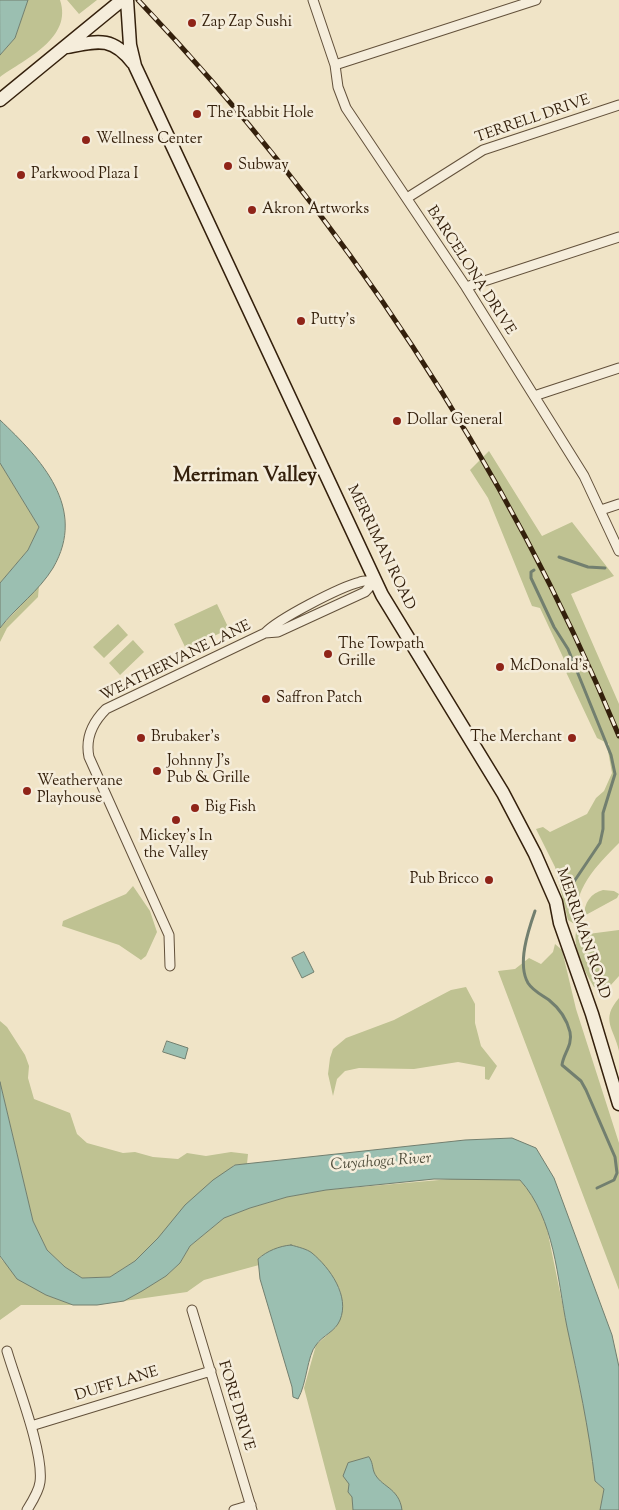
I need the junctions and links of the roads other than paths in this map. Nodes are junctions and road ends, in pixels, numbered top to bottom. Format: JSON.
{"nodes":[{"id":1,"x":122,"y":0,"type":"edge"},
{"id":2,"x":127,"y":0,"type":"edge"},
{"id":3,"x":313,"y":0,"type":"edge"},
{"id":4,"x":536,"y":0,"type":"edge"},
{"id":5,"x":520,"y":1,"type":"edge"},
{"id":6,"x":64,"y":48,"type":"junction"},
{"id":7,"x":335,"y":65,"type":"junction"},
{"id":8,"x":136,"y":66,"type":"junction"},
{"id":9,"x":0,"y":100,"type":"edge"},
{"id":10,"x":619,"y":105,"type":"edge"},
{"id":11,"x":407,"y":198,"type":"junction"},
{"id":12,"x":619,"y":237,"type":"edge"},
{"id":13,"x":466,"y":287,"type":"junction"},
{"id":14,"x":619,"y":368,"type":"edge"},
{"id":15,"x":534,"y":396,"type":"junction"},
{"id":16,"x":619,"y":504,"type":"edge"},
{"id":17,"x":601,"y":510,"type":"junction"},
{"id":18,"x":619,"y":551,"type":"edge"},
{"id":19,"x":375,"y":581,"type":"junction"},
{"id":20,"x":320,"y":600,"type":"junction"},
{"id":21,"x":325,"y":610,"type":"junction"},
{"id":22,"x":287,"y":616,"type":"junction"},
{"id":23,"x":292,"y":626,"type":"junction"},
{"id":24,"x":265,"y":633,"type":"junction"},
{"id":25,"x":170,"y":966,"type":"dead end"},
{"id":26,"x":619,"y":1104,"type":"edge"},
{"id":27,"x":192,"y":1310,"type":"dead end"},
{"id":28,"x":6,"y":1351,"type":"dead end"},
{"id":29,"x":210,"y":1371,"type":"junction"},
{"id":30,"x":31,"y":1426,"type":"junction"},
{"id":31,"x":252,"y":1507,"type":"edge"},
{"id":32,"x":27,"y":1510,"type":"edge"},
{"id":33,"x":234,"y":1510,"type":"edge"}],
"edges":[{"from":1,"to":6,"type":"main road"},
{"from":2,"to":8,"type":"main road","name":"MERRIMAN ROAD"},
{"from":3,"to":7,"type":"street","name":"BARCELONA DRIVE"},
{"from":4,"to":5,"type":"street"},
{"from":5,"to":7,"type":"street"},
{"from":6,"to":8,"type":"main road"},
{"from":6,"to":9,"type":"main road"},
{"from":7,"to":11,"type":"street","name":"BARCELONA DRIVE"},
{"from":8,"to":19,"type":"main road","name":"MERRIMAN ROAD"},
{"from":10,"to":11,"type":"street","name":"TERRELL DRIVE"},
{"from":11,"to":13,"type":"street","name":"BARCELONA DRIVE"},
{"from":12,"to":13,"type":"street"},
{"from":13,"to":15,"type":"street","name":"BARCELONA DRIVE"},
{"from":14,"to":15,"type":"street"},
{"from":15,"to":17,"type":"street","name":"BARCELONA DRIVE"},
{"from":16,"to":17,"type":"street"},
{"from":17,"to":18,"type":"street","name":"BARCELONA DRIVE"},
{"from":19,"to":20,"type":"street","name":"WEATHERVANE LANE"},
{"from":19,"to":21,"type":"street","name":"WEATHERVANE LANE"},
{"from":19,"to":26,"type":"main road","name":"MERRIMAN ROAD"},
{"from":20,"to":21,"type":"street"},
{"from":20,"to":22,"type":"street","name":"WEATHERVANE LANE"},
{"from":21,"to":23,"type":"street","name":"WEATHERVANE LANE"},
{"from":22,"to":23,"type":"street"},
{"from":22,"to":24,"type":"street","name":"WEATHERVANE LANE"},
{"from":23,"to":24,"type":"street","name":"WEATHERVANE LANE"},
{"from":24,"to":25,"type":"street","name":"WEATHERVANE LANE"},
{"from":27,"to":29,"type":"street","name":"FORE DRIVE"},
{"from":28,"to":30,"type":"street"},
{"from":29,"to":30,"type":"street","name":"DUFF LANE"},
{"from":29,"to":31,"type":"street","name":"FORE DRIVE"},
{"from":30,"to":32,"type":"street"},
{"from":31,"to":33,"type":"street"}]}
